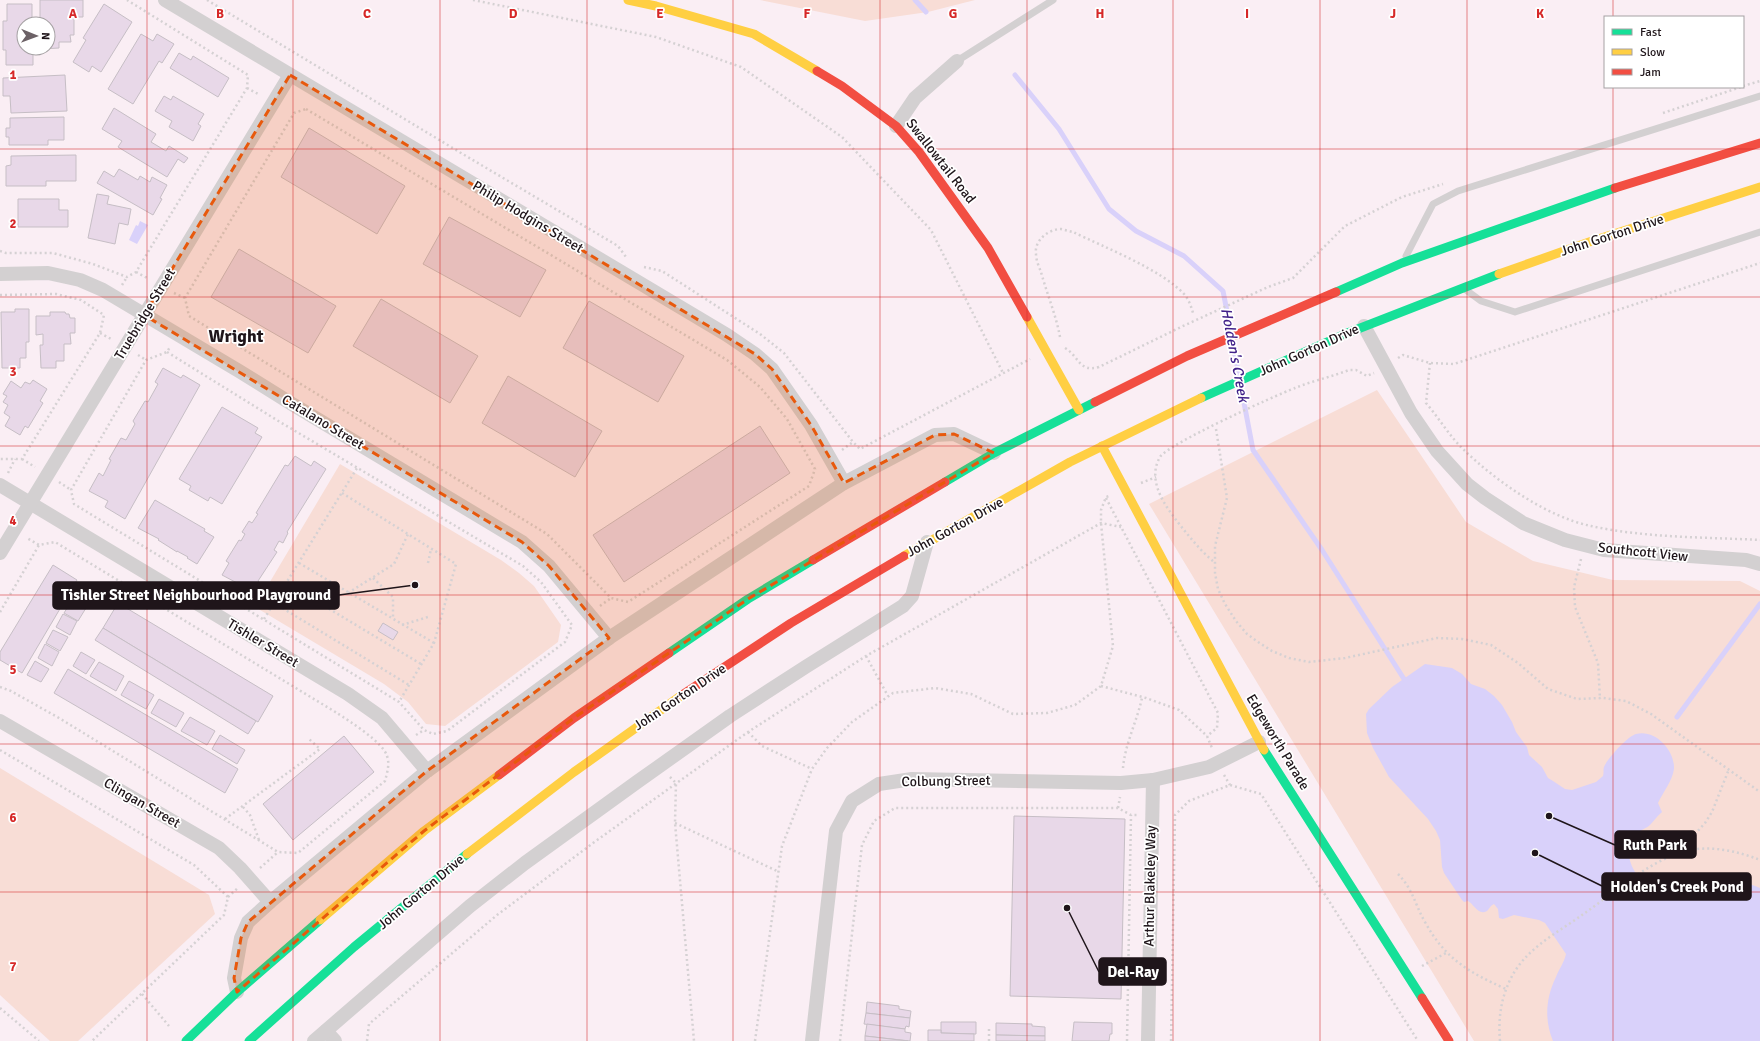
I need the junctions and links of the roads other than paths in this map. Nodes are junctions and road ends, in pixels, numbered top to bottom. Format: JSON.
{"nodes":[{"id":1,"x":165,"y":0,"type":"edge"},
{"id":2,"x":628,"y":0,"type":"edge"},
{"id":3,"x":1053,"y":0,"type":"edge"},
{"id":4,"x":957,"y":61,"type":"joint"},
{"id":5,"x":290,"y":75,"type":"junction"},
{"id":6,"x":1760,"y":96,"type":"edge"},
{"id":7,"x":896,"y":126,"type":"junction"},
{"id":8,"x":1760,"y":143,"type":"edge"},
{"id":9,"x":1760,"y":187,"type":"edge"},
{"id":10,"x":1760,"y":232,"type":"edge"},
{"id":11,"x":1402,"y":263,"type":"junction"},
{"id":12,"x":0,"y":274,"type":"edge"},
{"id":13,"x":1463,"y":287,"type":"junction"},
{"id":14,"x":144,"y":315,"type":"junction"},
{"id":15,"x":1364,"y":326,"type":"junction"},
{"id":16,"x":1079,"y":410,"type":"junction"},
{"id":17,"x":1102,"y":446,"type":"junction"},
{"id":18,"x":994,"y":453,"type":"junction"},
{"id":19,"x":844,"y":483,"type":"junction"},
{"id":20,"x":0,"y":485,"type":"edge"},
{"id":21,"x":30,"y":503,"type":"junction"},
{"id":22,"x":927,"y":542,"type":"junction"},
{"id":23,"x":0,"y":553,"type":"edge"},
{"id":24,"x":1760,"y":564,"type":"edge"},
{"id":25,"x":609,"y":638,"type":"junction"},
{"id":26,"x":0,"y":721,"type":"edge"},
{"id":27,"x":1259,"y":742,"type":"junction"},
{"id":28,"x":427,"y":771,"type":"junction"},
{"id":29,"x":1153,"y":780,"type":"junction"},
{"id":30,"x":270,"y":902,"type":"junction"},
{"id":31,"x":237,"y":992,"type":"junction"},
{"id":32,"x":326,"y":1031,"type":"junction"},
{"id":33,"x":186,"y":1041,"type":"edge"},
{"id":34,"x":249,"y":1041,"type":"edge"},
{"id":35,"x":314,"y":1041,"type":"edge"},
{"id":36,"x":336,"y":1041,"type":"edge"},
{"id":37,"x":812,"y":1041,"type":"edge"},
{"id":38,"x":1148,"y":1041,"type":"edge"},
{"id":39,"x":1449,"y":1041,"type":"edge"}],
"edges":[{"from":1,"to":5,"type":"street","name":"Philip Hodgins Street"},
{"from":2,"to":7,"type":"main road","name":"Swallowtail Road"},
{"from":3,"to":4,"type":"lane"},
{"from":4,"to":7,"type":"street"},
{"from":5,"to":14,"type":"street","name":"Truebridge Street"},
{"from":5,"to":19,"type":"street","name":"Philip Hodgins Street"},
{"from":6,"to":11,"type":"lane"},
{"from":7,"to":16,"type":"main road","name":"Swallowtail Road"},
{"from":8,"to":11,"type":"main road"},
{"from":9,"to":13,"type":"main road","name":"John Gorton Drive"},
{"from":10,"to":13,"type":"lane"},
{"from":11,"to":16,"type":"main road"},
{"from":12,"to":14,"type":"street","name":"Catalano Street"},
{"from":13,"to":15,"type":"main road","name":"John Gorton Drive"},
{"from":14,"to":21,"type":"street","name":"Truebridge Street"},
{"from":14,"to":25,"type":"street","name":"Catalano Street"},
{"from":15,"to":17,"type":"main road","name":"John Gorton Drive"},
{"from":15,"to":24,"type":"street","name":"Southcott View"},
{"from":16,"to":18,"type":"main road"},
{"from":17,"to":22,"type":"main road","name":"John Gorton Drive"},
{"from":17,"to":27,"type":"main road","name":"Edgeworth Parade"},
{"from":18,"to":19,"type":"street"},
{"from":18,"to":31,"type":"main road"},
{"from":19,"to":25,"type":"street"},
{"from":20,"to":21,"type":"street","name":"Tishler Street"},
{"from":21,"to":23,"type":"street","name":"Truebridge Street"},
{"from":21,"to":28,"type":"street","name":"Tishler Street"},
{"from":22,"to":32,"type":"street"},
{"from":22,"to":34,"type":"main road","name":"John Gorton Drive"},
{"from":25,"to":28,"type":"street"},
{"from":26,"to":30,"type":"street","name":"Clingan Street"},
{"from":27,"to":29,"type":"street","name":"Colbung Street"},
{"from":27,"to":39,"type":"main road","name":"Edgeworth Parade"},
{"from":28,"to":30,"type":"street"},
{"from":29,"to":37,"type":"street","name":"Colbung Street"},
{"from":29,"to":38,"type":"street","name":"Arthur Blakeley Way"},
{"from":30,"to":31,"type":"street"},
{"from":31,"to":33,"type":"main road"},
{"from":32,"to":35,"type":"street"},
{"from":32,"to":36,"type":"street"}]}
